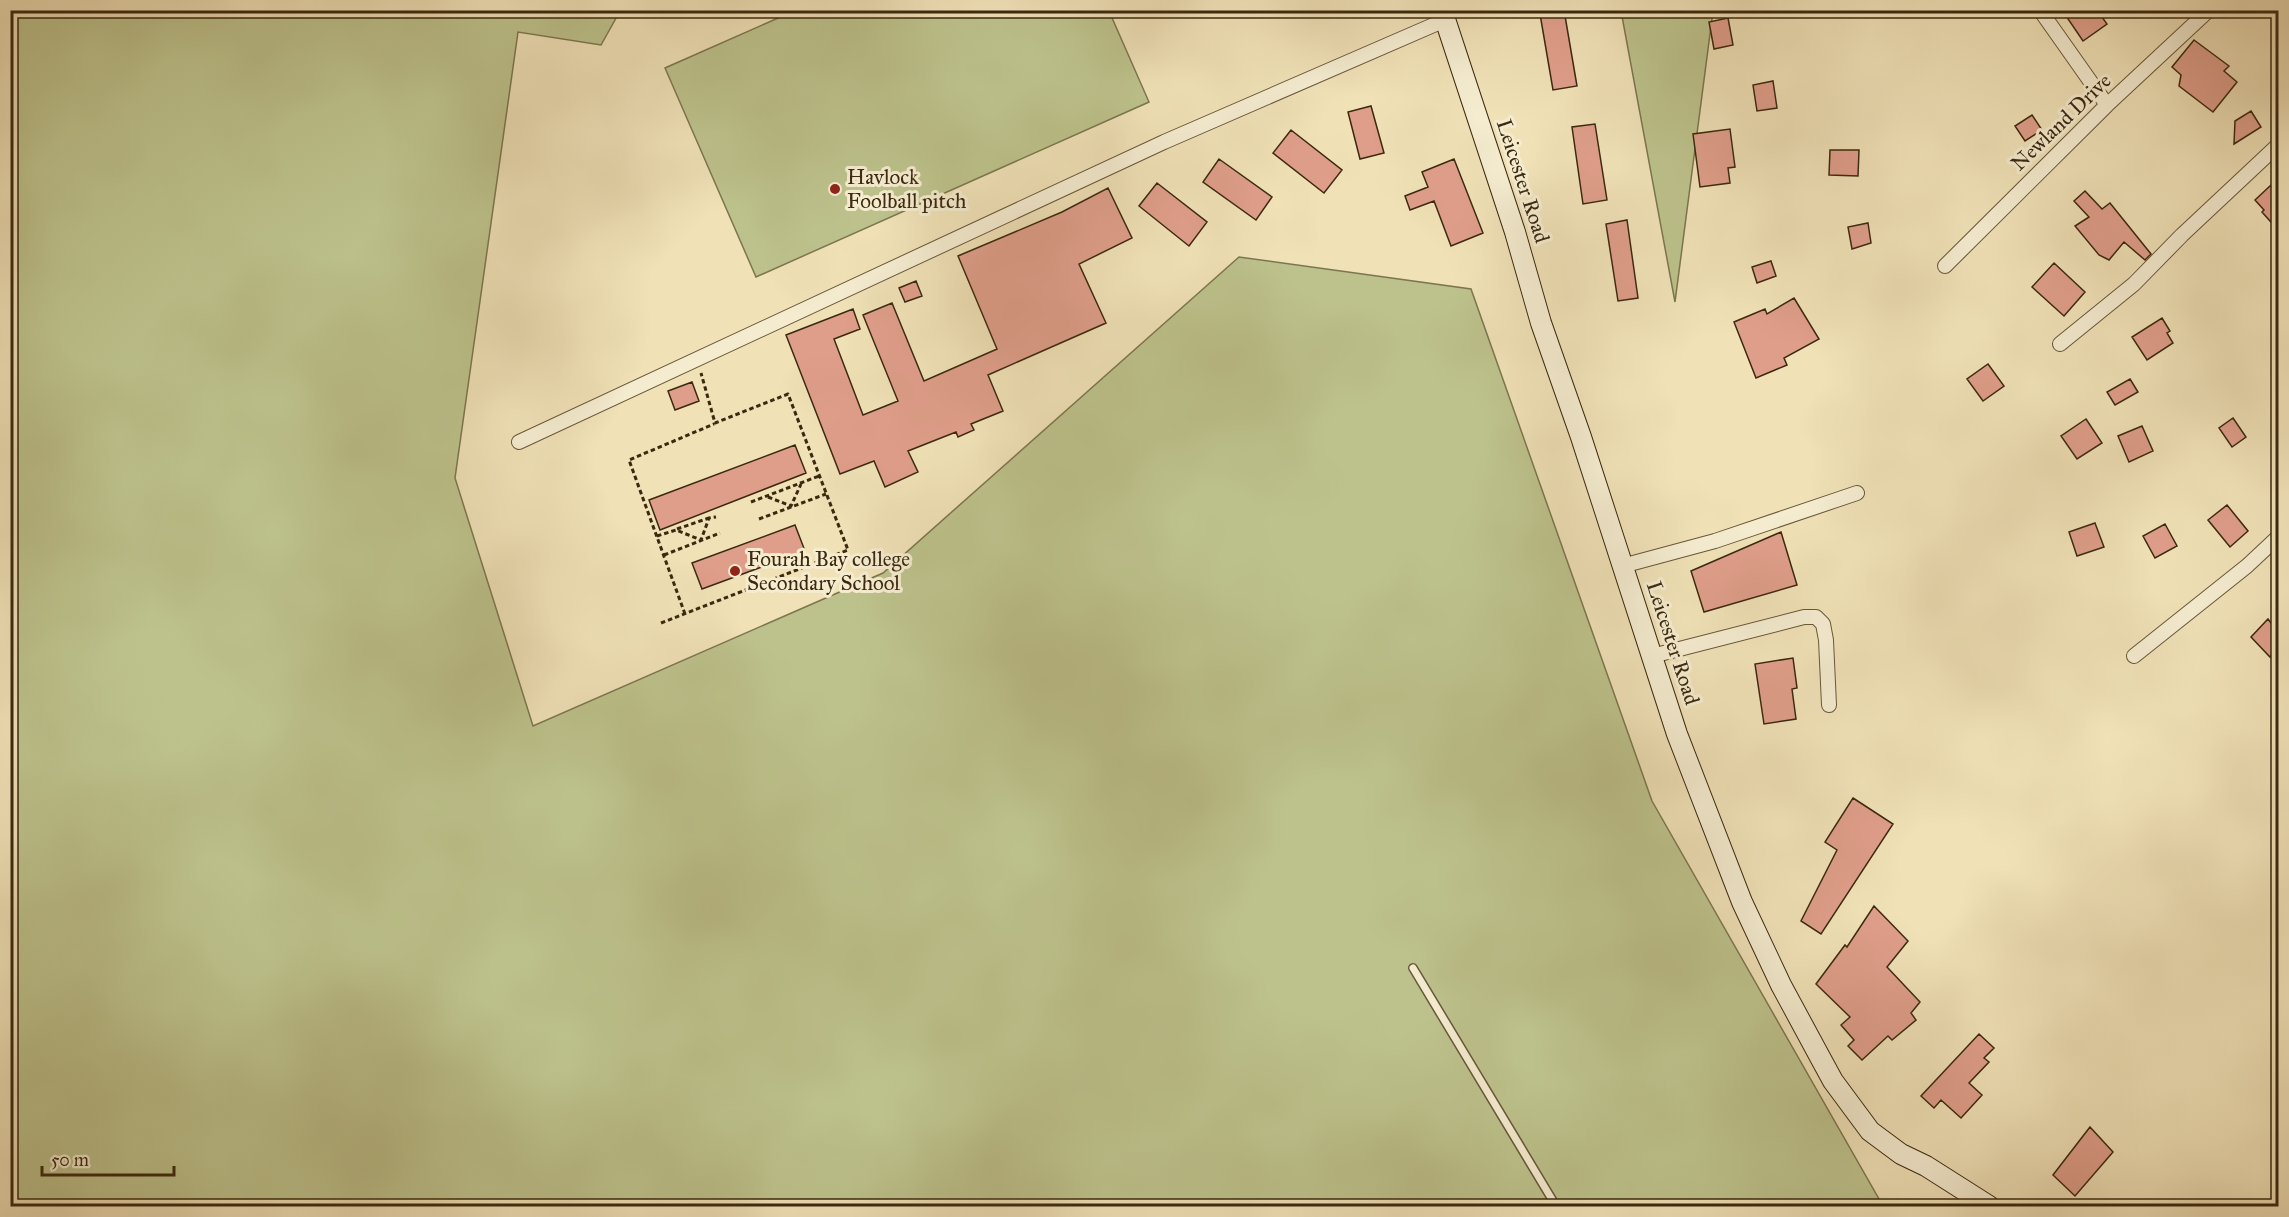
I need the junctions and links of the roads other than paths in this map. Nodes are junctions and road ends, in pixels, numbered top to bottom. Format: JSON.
{"nodes":[{"id":1,"x":2040,"y":10,"type":"edge"},
{"id":2,"x":2209,"y":10,"type":"edge"},
{"id":3,"x":1443,"y":15,"type":"edge"},
{"id":4,"x":2107,"y":105,"type":"junction"},
{"id":5,"x":2278,"y":145,"type":"edge"},
{"id":6,"x":1945,"y":266,"type":"dead end"},
{"id":7,"x":2060,"y":344,"type":"dead end"},
{"id":8,"x":519,"y":442,"type":"dead end"},
{"id":9,"x":1857,"y":493,"type":"dead end"},
{"id":10,"x":2278,"y":537,"type":"edge"},
{"id":11,"x":1622,"y":566,"type":"junction"},
{"id":12,"x":1652,"y":656,"type":"junction"},
{"id":13,"x":2134,"y":656,"type":"dead end"},
{"id":14,"x":1829,"y":705,"type":"dead end"},
{"id":15,"x":1413,"y":968,"type":"dead end"},
{"id":16,"x":1556,"y":1206,"type":"edge"},
{"id":17,"x":1989,"y":1206,"type":"edge"}],
"edges":[{"from":1,"to":4,"type":"street"},
{"from":2,"to":4,"type":"street","name":"Newland Drive"},
{"from":3,"to":8,"type":"street"},
{"from":3,"to":11,"type":"street","name":"Leicester Road"},
{"from":4,"to":6,"type":"street","name":"Newland Drive"},
{"from":5,"to":7,"type":"street"},
{"from":9,"to":11,"type":"street"},
{"from":10,"to":13,"type":"street"},
{"from":11,"to":12,"type":"street","name":"Leicester Road"},
{"from":12,"to":14,"type":"street"},
{"from":12,"to":17,"type":"street","name":"Leicester Road"},
{"from":15,"to":16,"type":"lane"}]}
